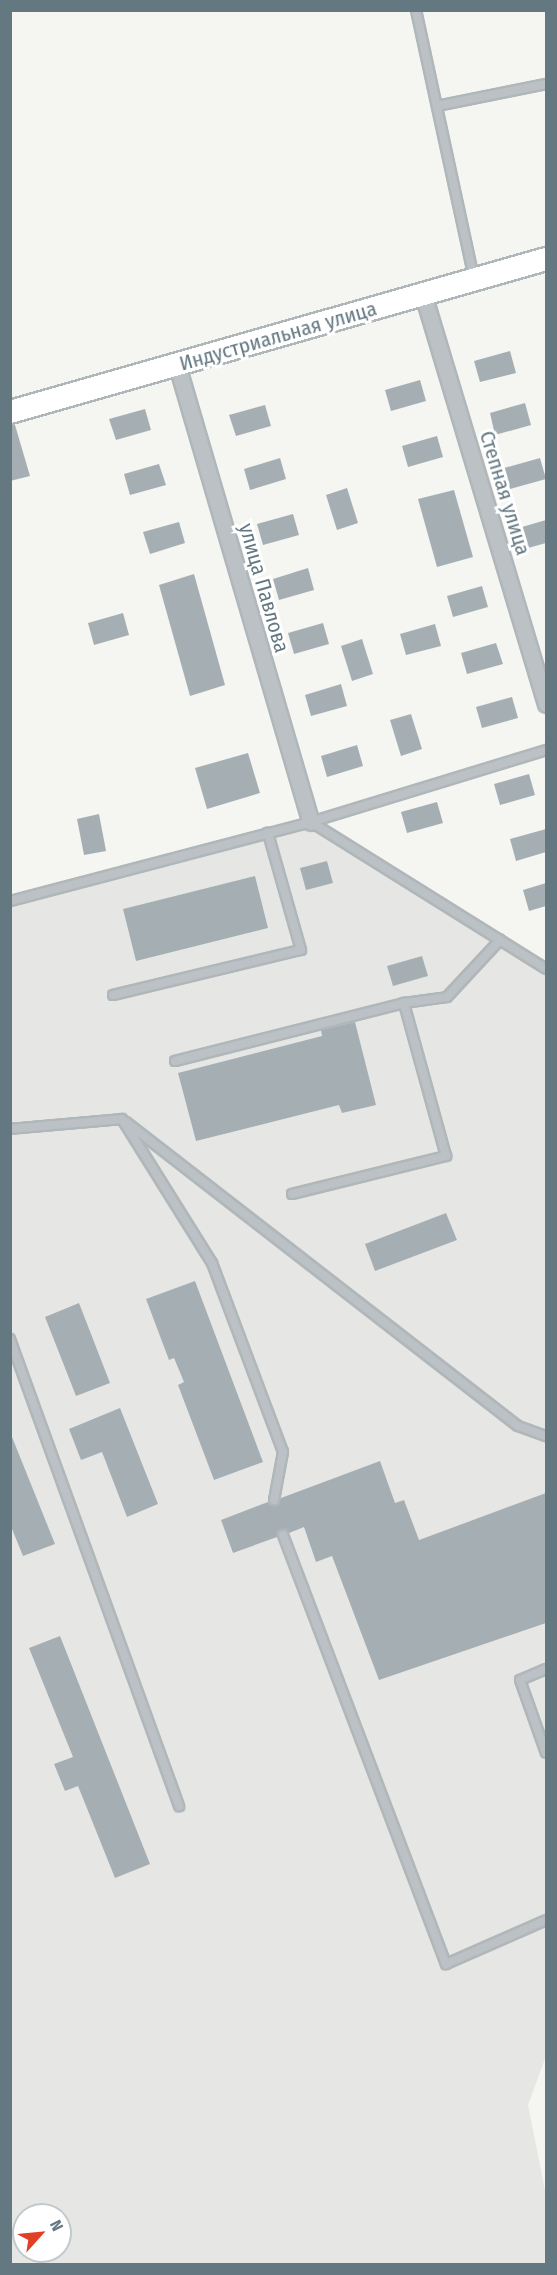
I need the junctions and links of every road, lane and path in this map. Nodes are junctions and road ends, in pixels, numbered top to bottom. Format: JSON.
{"nodes":[{"id":1,"x":416,"y":10,"type":"edge"},
{"id":2,"x":546,"y":84,"type":"edge"},
{"id":3,"x":437,"y":106,"type":"junction"},
{"id":4,"x":546,"y":259,"type":"edge"},
{"id":5,"x":474,"y":280,"type":"junction"},
{"id":6,"x":423,"y":294,"type":"junction"},
{"id":7,"x":177,"y":365,"type":"junction"},
{"id":8,"x":10,"y":412,"type":"edge"},
{"id":9,"x":546,"y":704,"type":"edge"},
{"id":10,"x":546,"y":750,"type":"edge"},
{"id":11,"x":311,"y":822,"type":"junction"},
{"id":12,"x":268,"y":833,"type":"junction"},
{"id":13,"x":10,"y":901,"type":"edge"},
{"id":14,"x":500,"y":940,"type":"junction"},
{"id":15,"x":546,"y":969,"type":"edge"},
{"id":16,"x":113,"y":995,"type":"dead end"},
{"id":17,"x":404,"y":1003,"type":"junction"},
{"id":18,"x":175,"y":1061,"type":"dead end"},
{"id":19,"x":122,"y":1119,"type":"junction"},
{"id":20,"x":10,"y":1129,"type":"edge"},
{"id":21,"x":292,"y":1194,"type":"dead end"},
{"id":22,"x":10,"y":1339,"type":"edge"},
{"id":23,"x":546,"y":1436,"type":"edge"},
{"id":24,"x":274,"y":1500,"type":"dead end"},
{"id":25,"x":283,"y":1535,"type":"dead end"},
{"id":26,"x":546,"y":1669,"type":"edge"},
{"id":27,"x":546,"y":1753,"type":"edge"},
{"id":28,"x":179,"y":1806,"type":"dead end"},
{"id":29,"x":546,"y":1920,"type":"edge"}],
"edges":[{"from":1,"to":3,"type":"lane"},
{"from":2,"to":3,"type":"lane"},
{"from":3,"to":5,"type":"lane"},
{"from":4,"to":5,"type":"street","name":"Индустриальная улица"},
{"from":5,"to":6,"type":"street","name":"Индустриальная улица"},
{"from":6,"to":7,"type":"street","name":"Индустриальная улица"},
{"from":6,"to":9,"type":"street","name":"Степная улица"},
{"from":7,"to":8,"type":"street","name":"Индустриальная улица"},
{"from":7,"to":11,"type":"street","name":"улица Павлова"},
{"from":10,"to":11,"type":"lane"},
{"from":11,"to":12,"type":"lane"},
{"from":11,"to":14,"type":"lane"},
{"from":12,"to":13,"type":"lane"},
{"from":12,"to":16,"type":"lane"},
{"from":14,"to":15,"type":"lane"},
{"from":14,"to":17,"type":"lane"},
{"from":17,"to":18,"type":"lane"},
{"from":17,"to":21,"type":"lane"},
{"from":19,"to":20,"type":"lane"},
{"from":19,"to":23,"type":"lane"},
{"from":19,"to":24,"type":"lane"},
{"from":22,"to":28,"type":"lane"},
{"from":25,"to":29,"type":"lane"},
{"from":26,"to":27,"type":"lane"}]}
